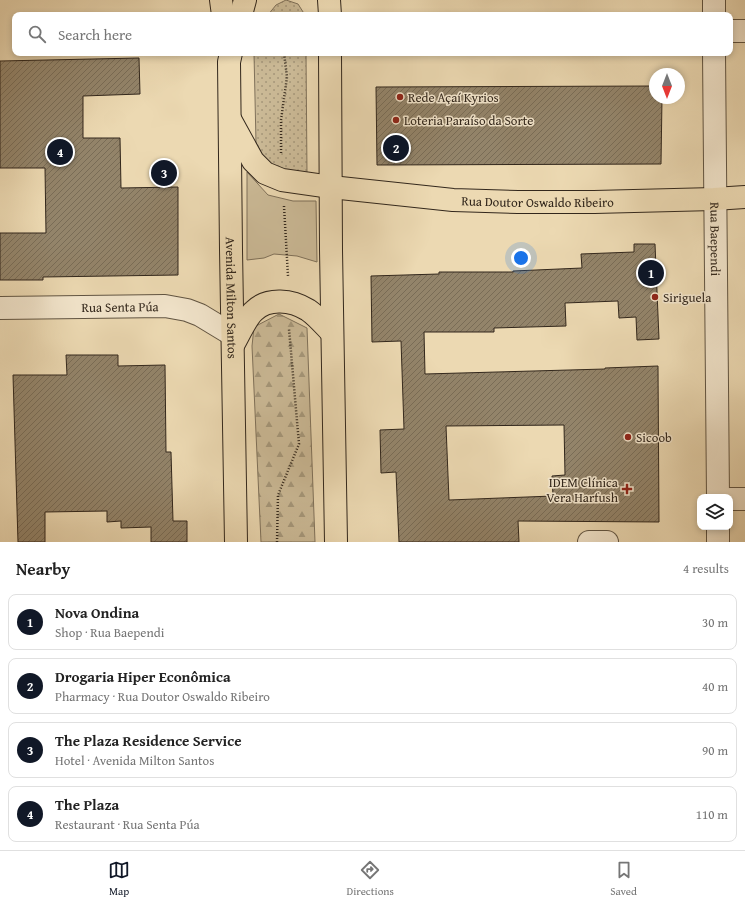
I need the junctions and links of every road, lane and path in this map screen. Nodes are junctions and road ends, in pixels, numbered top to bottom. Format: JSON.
{"nodes":[{"id":1,"x":221,"y":0,"type":"edge"},
{"id":2,"x":245,"y":0,"type":"edge"},
{"id":3,"x":330,"y":0,"type":"edge"},
{"id":4,"x":714,"y":0,"type":"edge"},
{"id":5,"x":223,"y":12,"type":"edge"},
{"id":6,"x":242,"y":12,"type":"edge"},
{"id":7,"x":330,"y":12,"type":"edge"},
{"id":8,"x":714,"y":12,"type":"edge"},
{"id":9,"x":733,"y":31,"type":"edge"},
{"id":10,"x":745,"y":31,"type":"edge"},
{"id":11,"x":229,"y":56,"type":"edge"},
{"id":12,"x":284,"y":56,"type":"edge"},
{"id":13,"x":330,"y":56,"type":"edge"},
{"id":14,"x":714,"y":56,"type":"edge"},
{"id":15,"x":230,"y":119,"type":"junction"},
{"id":16,"x":282,"y":180,"type":"junction"},
{"id":17,"x":331,"y":187,"type":"junction"},
{"id":18,"x":745,"y":196,"type":"edge"},
{"id":19,"x":714,"y":199,"type":"junction"},
{"id":20,"x":286,"y":303,"type":"junction"},
{"id":21,"x":0,"y":308,"type":"edge"},
{"id":22,"x":332,"y":333,"type":"junction"},
{"id":23,"x":233,"y":340,"type":"junction"},
{"id":24,"x":718,"y":494,"type":"edge"},
{"id":25,"x":733,"y":499,"type":"edge"},
{"id":26,"x":745,"y":499,"type":"edge"},
{"id":27,"x":718,"y":530,"type":"edge"},
{"id":28,"x":236,"y":542,"type":"edge"},
{"id":29,"x":277,"y":542,"type":"edge"},
{"id":30,"x":336,"y":542,"type":"edge"},
{"id":31,"x":589,"y":542,"type":"edge"},
{"id":32,"x":607,"y":542,"type":"edge"},
{"id":33,"x":718,"y":542,"type":"edge"}],
"edges":[{"from":1,"to":5,"type":"main road"},
{"from":2,"to":6,"type":"main road"},
{"from":3,"to":7,"type":"main road"},
{"from":4,"to":8,"type":"street"},
{"from":9,"to":10,"type":"street"},
{"from":11,"to":15,"type":"main road","name":"Avenida Milton Santos"},
{"from":12,"to":16,"type":"path"},
{"from":13,"to":17,"type":"main road"},
{"from":14,"to":19,"type":"street","name":"Rua Baependi"},
{"from":15,"to":16,"type":"main road","name":"Rua Doutor Oswaldo Ribeiro"},
{"from":15,"to":23,"type":"main road","name":"Avenida Milton Santos"},
{"from":16,"to":17,"type":"main road","name":"Rua Doutor Oswaldo Ribeiro"},
{"from":16,"to":20,"type":"path"},
{"from":17,"to":19,"type":"main road","name":"Rua Doutor Oswaldo Ribeiro"},
{"from":17,"to":22,"type":"main road"},
{"from":18,"to":19,"type":"main road","name":"Rua Doutor Oswaldo Ribeiro"},
{"from":19,"to":24,"type":"street","name":"Rua Baependi"},
{"from":20,"to":22,"type":"main road"},
{"from":20,"to":23,"type":"main road"},
{"from":20,"to":29,"type":"path"},
{"from":21,"to":23,"type":"street","name":"Rua Senta Púa"},
{"from":22,"to":30,"type":"main road"},
{"from":23,"to":28,"type":"main road","name":"Avenida Milton Santos"},
{"from":25,"to":26,"type":"street"},
{"from":27,"to":33,"type":"street"},
{"from":31,"to":32,"type":"street"}]}
